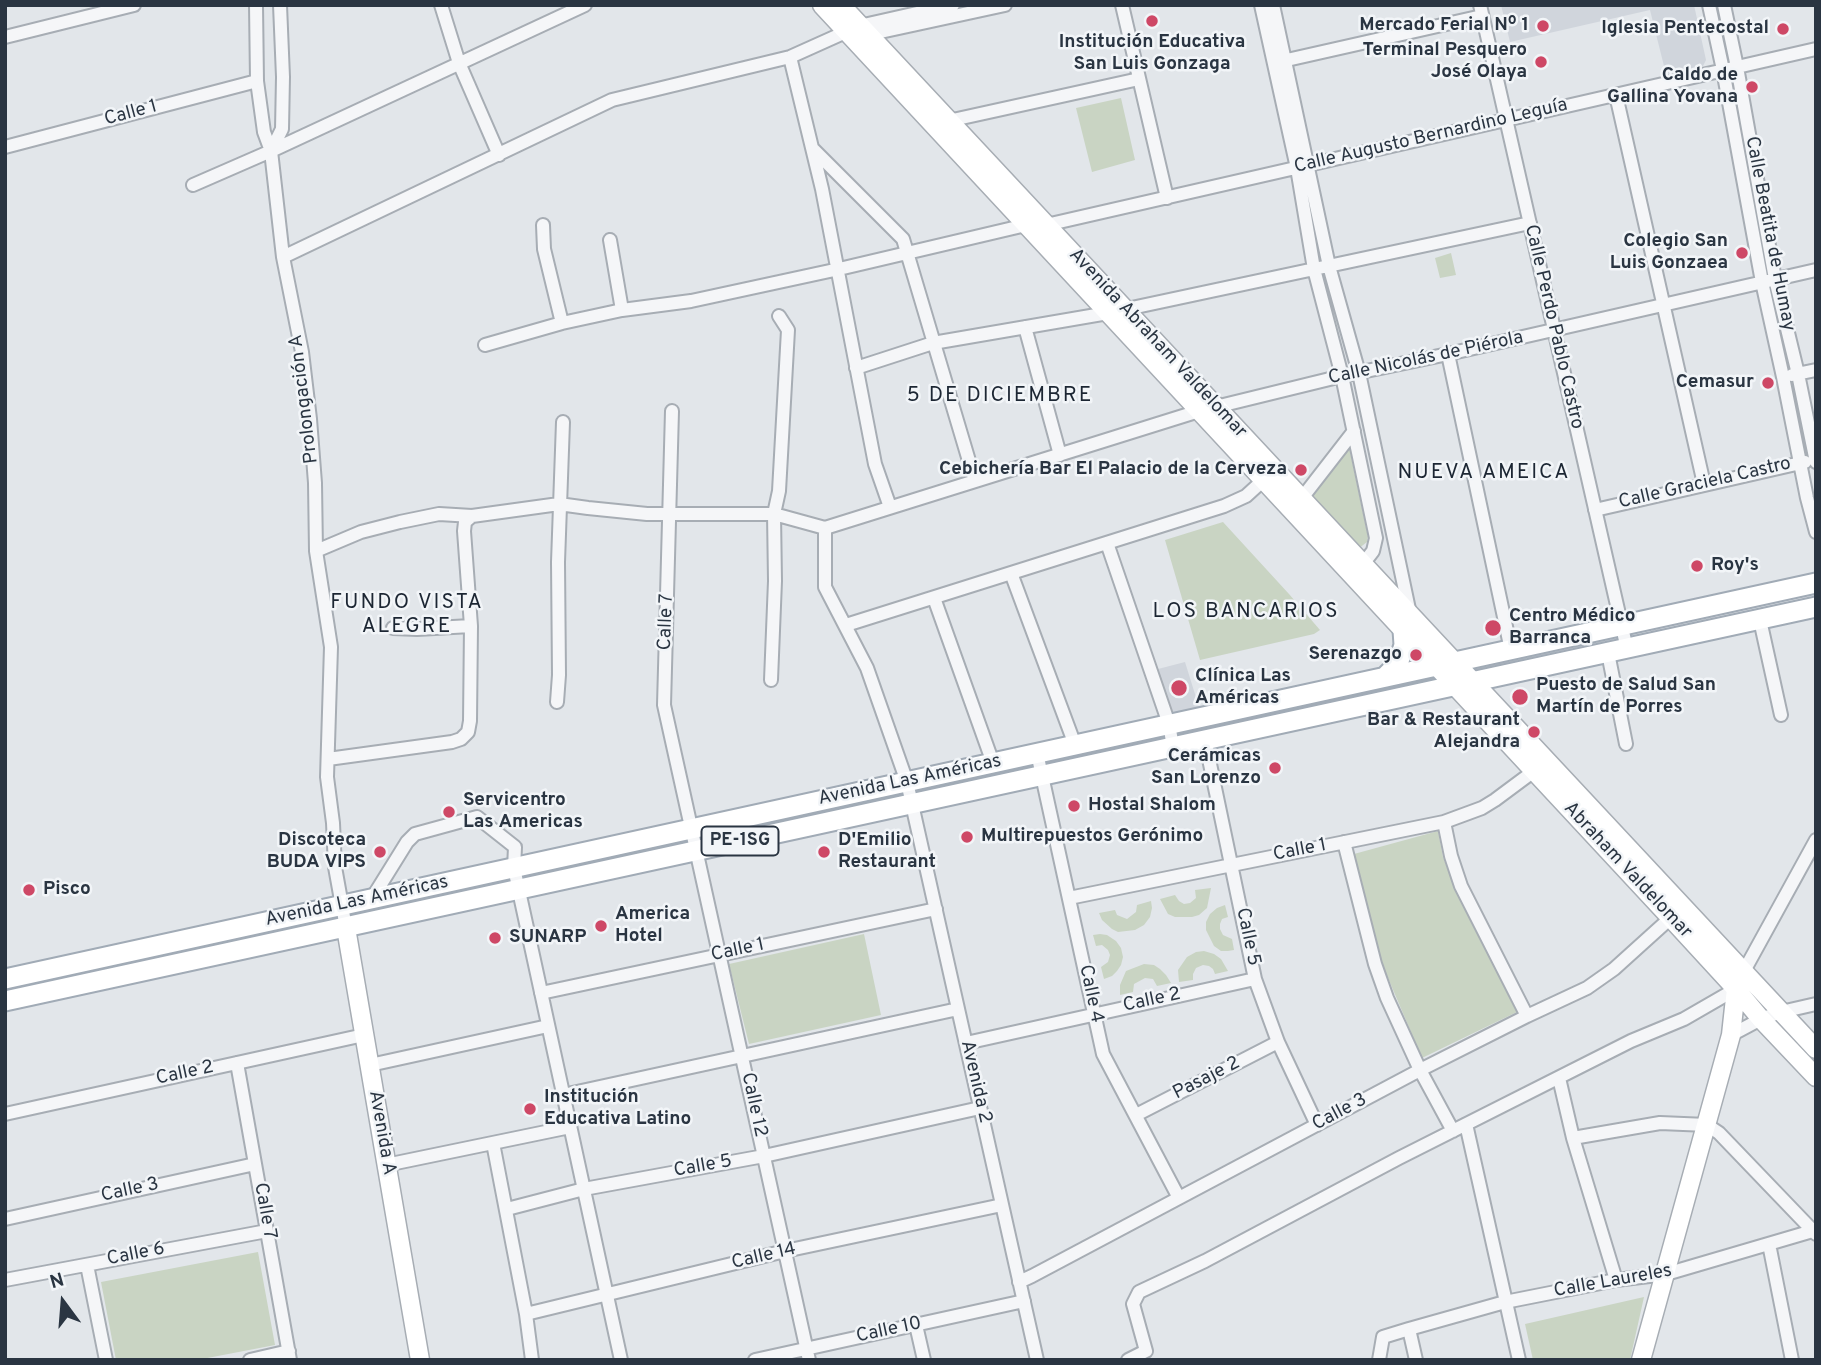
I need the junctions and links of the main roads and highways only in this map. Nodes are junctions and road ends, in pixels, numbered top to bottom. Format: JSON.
{"nodes":[{"id":1,"x":1816,"y":583,"type":"edge"},
{"id":2,"x":1816,"y":607,"type":"edge"},
{"id":3,"x":1407,"y":622,"type":"road end"},
{"id":4,"x":1385,"y":677,"type":"junction"},
{"id":5,"x":654,"y":837,"type":"junction"},
{"id":6,"x":572,"y":855,"type":"junction"},
{"id":7,"x":658,"y":859,"type":"junction"},
{"id":8,"x":577,"y":877,"type":"junction"},
{"id":9,"x":5,"y":979,"type":"edge"},
{"id":10,"x":5,"y":1002,"type":"edge"}],
"edges":[{"from":1,"to":4,"type":"main road","name":"Avenida Las Américas","number":"PE-1SG"},
{"from":2,"to":7,"type":"main road","name":"Avenida Las Américas","number":"PE-1SG"},
{"from":3,"to":4,"type":"main road"},
{"from":4,"to":5,"type":"main road","name":"Avenida Las Américas","number":"PE-1SG"},
{"from":5,"to":6,"type":"main road","name":"Avenida Las Américas","number":"PE-1SG"},
{"from":5,"to":7,"type":"main road"},
{"from":6,"to":8,"type":"main road"},
{"from":6,"to":9,"type":"main road","name":"Avenida Las Américas","number":"PE-1SG"},
{"from":7,"to":8,"type":"main road","name":"Avenida Las Américas","number":"PE-1SG"},
{"from":8,"to":10,"type":"main road","name":"Avenida Las Américas","number":"PE-1SG"}]}
